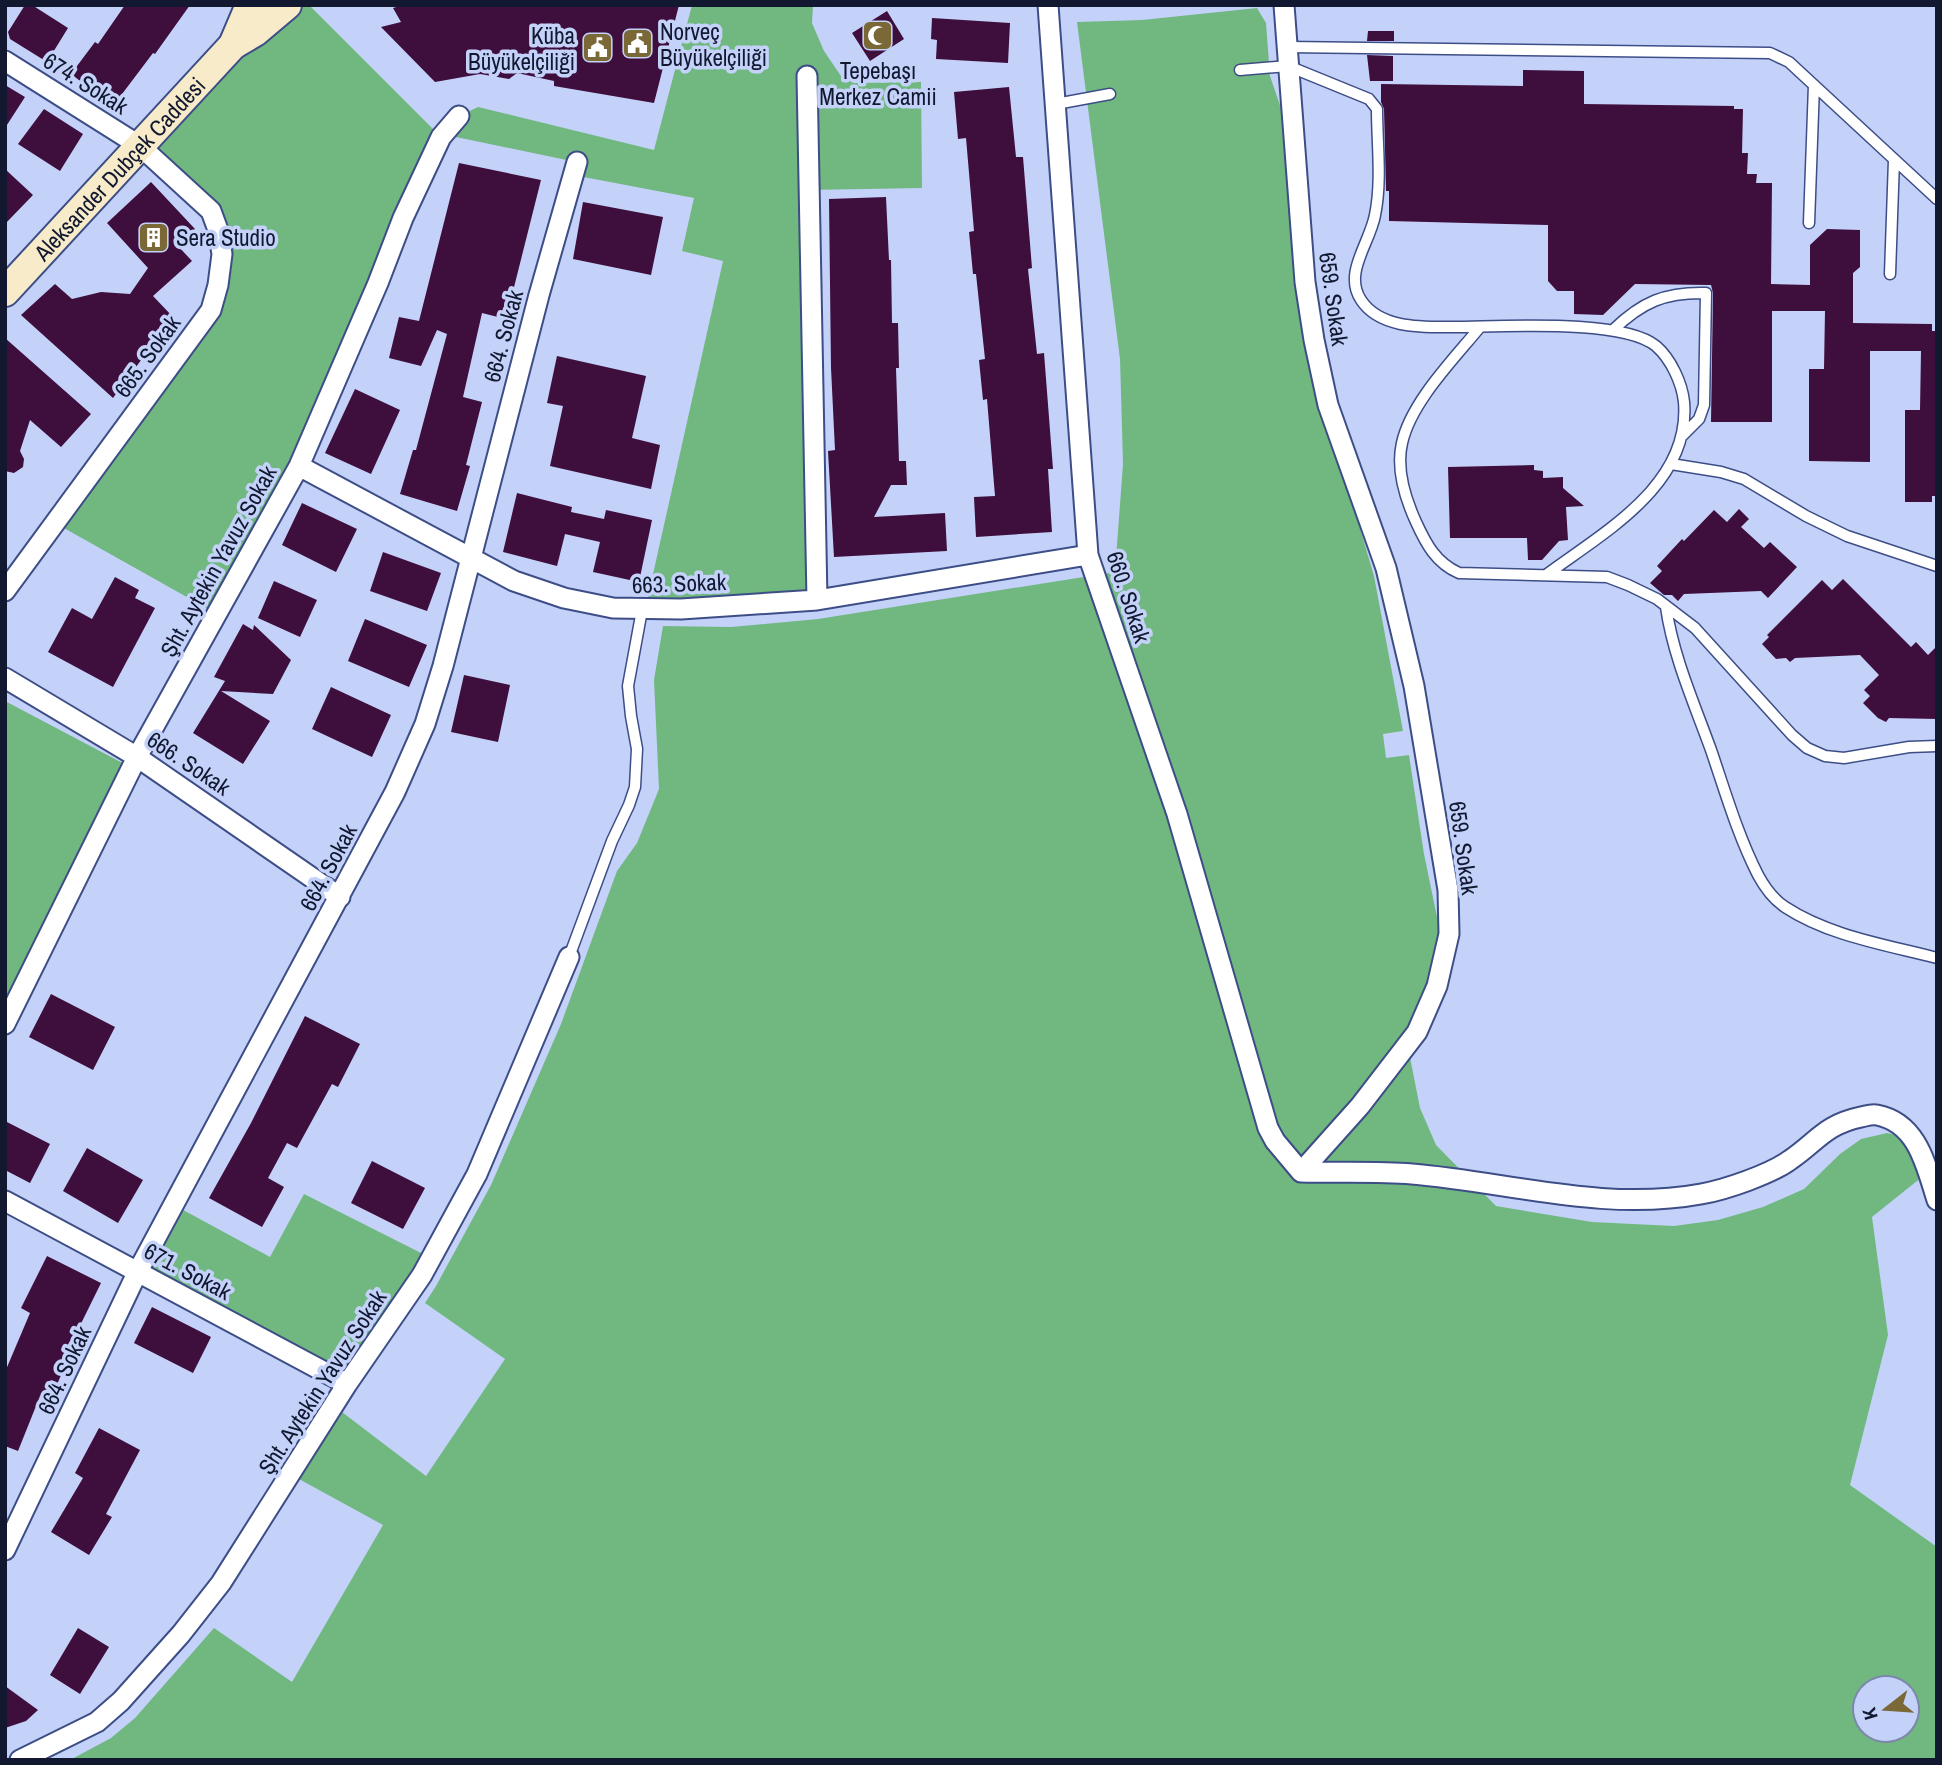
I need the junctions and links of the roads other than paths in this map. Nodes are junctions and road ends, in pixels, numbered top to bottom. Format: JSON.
{"nodes":[{"id":1,"x":250,"y":5,"type":"edge"},
{"id":2,"x":287,"y":5,"type":"edge"},
{"id":3,"x":1048,"y":5,"type":"edge"},
{"id":4,"x":1284,"y":5,"type":"edge"},
{"id":5,"x":233,"y":45,"type":"junction"},
{"id":6,"x":1287,"y":57,"type":"junction"},
{"id":7,"x":5,"y":61,"type":"edge"},
{"id":8,"x":1240,"y":70,"type":"dead end"},
{"id":9,"x":807,"y":76,"type":"dead end"},
{"id":10,"x":1814,"y":85,"type":"junction"},
{"id":11,"x":1110,"y":94,"type":"dead end"},
{"id":12,"x":1056,"y":104,"type":"junction"},
{"id":13,"x":459,"y":116,"type":"dead end"},
{"id":14,"x":140,"y":146,"type":"junction"},
{"id":15,"x":1894,"y":160,"type":"junction"},
{"id":16,"x":577,"y":162,"type":"dead end"},
{"id":17,"x":1937,"y":199,"type":"edge"},
{"id":18,"x":1809,"y":223,"type":"dead end"},
{"id":19,"x":1890,"y":274,"type":"dead end"},
{"id":20,"x":5,"y":292,"type":"edge"},
{"id":21,"x":1480,"y":327,"type":"junction"},
{"id":22,"x":1613,"y":330,"type":"junction"},
{"id":23,"x":1682,"y":436,"type":"junction"},
{"id":24,"x":1671,"y":464,"type":"junction"},
{"id":25,"x":299,"y":466,"type":"junction"},
{"id":26,"x":1088,"y":555,"type":"junction"},
{"id":27,"x":469,"y":558,"type":"junction"},
{"id":28,"x":1937,"y":566,"type":"edge"},
{"id":29,"x":1546,"y":575,"type":"junction"},
{"id":30,"x":5,"y":591,"type":"edge"},
{"id":31,"x":817,"y":600,"type":"junction"},
{"id":32,"x":1666,"y":607,"type":"junction"},
{"id":33,"x":642,"y":610,"type":"junction"},
{"id":34,"x":5,"y":678,"type":"edge"},
{"id":35,"x":1937,"y":746,"type":"edge"},
{"id":36,"x":137,"y":757,"type":"junction"},
{"id":37,"x":340,"y":897,"type":"junction"},
{"id":38,"x":569,"y":957,"type":"joint"},
{"id":39,"x":1937,"y":958,"type":"edge"},
{"id":40,"x":5,"y":1024,"type":"edge"},
{"id":41,"x":1301,"y":1172,"type":"junction"},
{"id":42,"x":1937,"y":1200,"type":"edge"},
{"id":43,"x":5,"y":1201,"type":"edge"},
{"id":44,"x":138,"y":1272,"type":"junction"},
{"id":45,"x":347,"y":1384,"type":"junction"},
{"id":46,"x":5,"y":1550,"type":"edge"},
{"id":47,"x":20,"y":1760,"type":"edge"}],
"edges":[{"from":1,"to":5,"type":"main road"},
{"from":2,"to":5,"type":"main road"},
{"from":3,"to":12,"type":"street","name":"660. Sokak"},
{"from":4,"to":6,"type":"street","name":"659. Sokak"},
{"from":5,"to":14,"type":"main road","name":"Aleksander Dubçek Caddesi"},
{"from":6,"to":8,"type":"lane"},
{"from":6,"to":10,"type":"lane"},
{"from":6,"to":21,"type":"lane"},
{"from":6,"to":41,"type":"street","name":"659. Sokak"},
{"from":7,"to":14,"type":"street","name":"674. Sokak"},
{"from":9,"to":31,"type":"street"},
{"from":10,"to":15,"type":"lane"},
{"from":10,"to":18,"type":"lane"},
{"from":11,"to":12,"type":"lane"},
{"from":12,"to":26,"type":"street","name":"660. Sokak"},
{"from":13,"to":25,"type":"street","name":"Şht. Aytekin Yavuz Sokak"},
{"from":14,"to":20,"type":"main road","name":"Aleksander Dubçek Caddesi"},
{"from":14,"to":30,"type":"street","name":"665. Sokak"},
{"from":15,"to":17,"type":"lane"},
{"from":15,"to":19,"type":"lane"},
{"from":16,"to":27,"type":"street","name":"664. Sokak"},
{"from":21,"to":22,"type":"lane"},
{"from":21,"to":29,"type":"lane"},
{"from":22,"to":23,"type":"lane"},
{"from":22,"to":23,"type":"lane"},
{"from":23,"to":24,"type":"lane"},
{"from":24,"to":28,"type":"lane"},
{"from":24,"to":29,"type":"lane"},
{"from":25,"to":27,"type":"street","name":"663. Sokak"},
{"from":25,"to":36,"type":"street","name":"Şht. Aytekin Yavuz Sokak"},
{"from":26,"to":31,"type":"street","name":"663. Sokak"},
{"from":26,"to":41,"type":"street","name":"660. Sokak"},
{"from":27,"to":33,"type":"street","name":"663. Sokak"},
{"from":27,"to":37,"type":"street","name":"664. Sokak"},
{"from":29,"to":32,"type":"lane"},
{"from":31,"to":33,"type":"street","name":"663. Sokak"},
{"from":32,"to":35,"type":"lane"},
{"from":32,"to":39,"type":"lane"},
{"from":33,"to":38,"type":"lane"},
{"from":34,"to":36,"type":"street","name":"666. Sokak"},
{"from":36,"to":37,"type":"street","name":"666. Sokak"},
{"from":36,"to":40,"type":"street","name":"Şht. Aytekin Yavuz Sokak"},
{"from":37,"to":44,"type":"street","name":"664. Sokak"},
{"from":38,"to":45,"type":"street","name":"Şht. Aytekin Yavuz Sokak"},
{"from":41,"to":42,"type":"street"},
{"from":43,"to":44,"type":"street","name":"671. Sokak"},
{"from":44,"to":45,"type":"street","name":"671. Sokak"},
{"from":44,"to":46,"type":"street","name":"664. Sokak"},
{"from":45,"to":47,"type":"street","name":"Şht. Aytekin Yavuz Sokak"}]}
